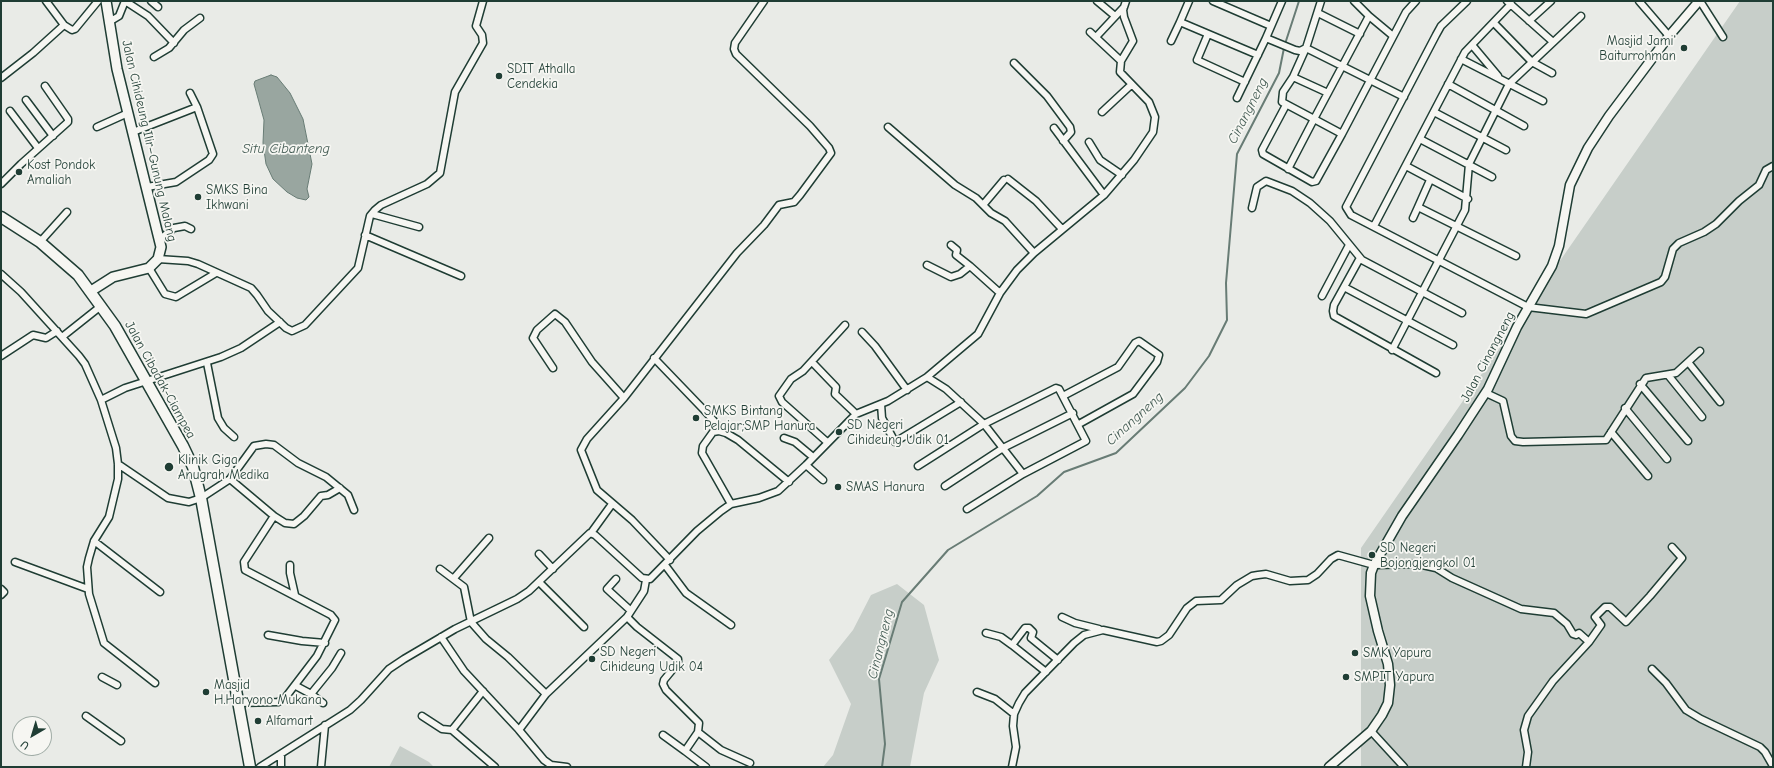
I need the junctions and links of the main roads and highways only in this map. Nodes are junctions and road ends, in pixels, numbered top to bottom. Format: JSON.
{"nodes":[{"id":1,"x":106,"y":1,"type":"edge"},
{"id":2,"x":1,"y":217,"type":"edge"},
{"id":3,"x":91,"y":291,"type":"junction"},
{"id":4,"x":250,"y":767,"type":"edge"}],
"edges":[{"from":1,"to":3,"type":"main road","name":"Jalan Cihideung Ilir–Gunung Malang"},
{"from":2,"to":3,"type":"highway","name":"Jalan Cibadak-Ciampea"},
{"from":3,"to":4,"type":"highway","name":"Jalan Cibadak-Ciampea"}]}
